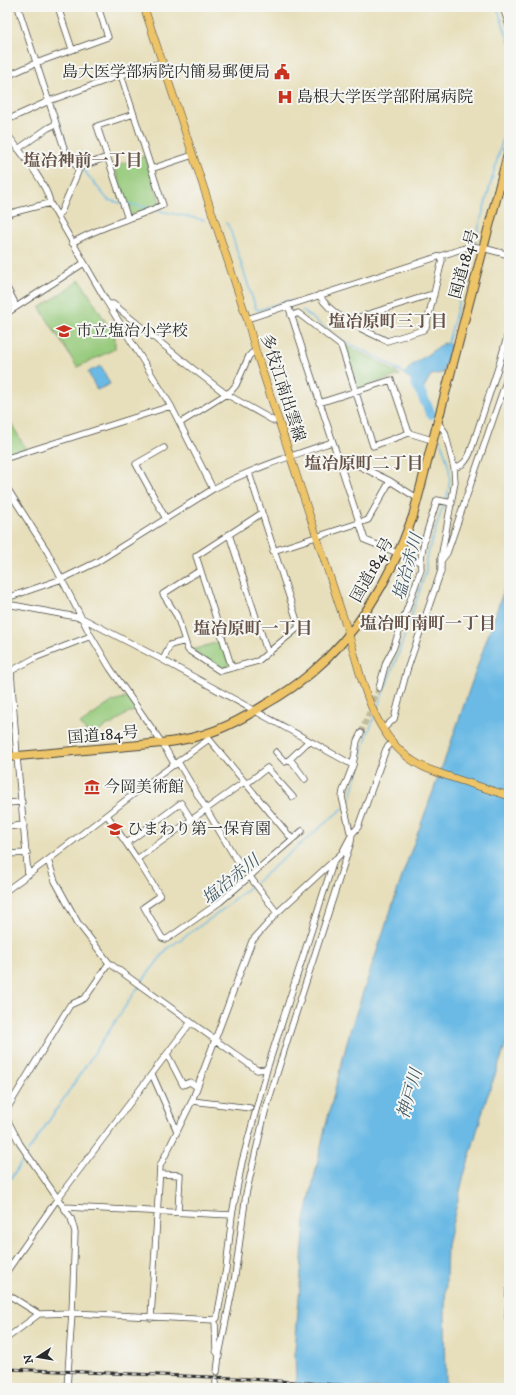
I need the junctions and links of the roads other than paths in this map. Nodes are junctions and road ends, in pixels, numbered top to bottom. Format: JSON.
{"nodes":[{"id":1,"x":18,"y":7,"type":"edge"},
{"id":2,"x":58,"y":7,"type":"edge"},
{"id":3,"x":98,"y":7,"type":"edge"},
{"id":4,"x":144,"y":7,"type":"edge"},
{"id":5,"x":503,"y":7,"type":"edge"},
{"id":6,"x":509,"y":26,"type":"edge"},
{"id":7,"x":72,"y":49,"type":"junction"},
{"id":8,"x":163,"y":62,"type":"junction"},
{"id":9,"x":36,"y":63,"type":"junction"},
{"id":10,"x":121,"y":75,"type":"junction"},
{"id":11,"x":7,"y":76,"type":"edge"},
{"id":12,"x":49,"y":100,"type":"junction"},
{"id":13,"x":134,"y":114,"type":"junction"},
{"id":14,"x":7,"y":120,"type":"edge"},
{"id":15,"x":56,"y":124,"type":"junction"},
{"id":16,"x":7,"y":134,"type":"edge"},
{"id":17,"x":18,"y":149,"type":"junction"},
{"id":18,"x":509,"y":150,"type":"edge"},
{"id":19,"x":193,"y":155,"type":"junction"},
{"id":20,"x":107,"y":157,"type":"junction"},
{"id":21,"x":78,"y":168,"type":"junction"},
{"id":22,"x":151,"y":169,"type":"junction"},
{"id":23,"x":50,"y":204,"type":"junction"},
{"id":24,"x":7,"y":214,"type":"edge"},
{"id":25,"x":57,"y":215,"type":"junction"},
{"id":26,"x":128,"y":219,"type":"junction"},
{"id":27,"x":72,"y":243,"type":"junction"},
{"id":28,"x":483,"y":248,"type":"junction"},
{"id":29,"x":509,"y":255,"type":"edge"},
{"id":30,"x":442,"y":256,"type":"junction"},
{"id":31,"x":84,"y":263,"type":"junction"},
{"id":32,"x":7,"y":288,"type":"edge"},
{"id":33,"x":319,"y":295,"type":"junction"},
{"id":34,"x":434,"y":295,"type":"junction"},
{"id":35,"x":108,"y":304,"type":"junction"},
{"id":36,"x":288,"y":305,"type":"junction"},
{"id":37,"x":14,"y":308,"type":"junction"},
{"id":38,"x":7,"y":314,"type":"edge"},
{"id":39,"x":291,"y":316,"type":"junction"},
{"id":40,"x":247,"y":319,"type":"junction"},
{"id":41,"x":349,"y":322,"type":"junction"},
{"id":42,"x":509,"y":330,"type":"edge"},
{"id":43,"x":256,"y":352,"type":"junction"},
{"id":44,"x":509,"y":373,"type":"edge"},
{"id":45,"x":356,"y":392,"type":"junction"},
{"id":46,"x":226,"y":394,"type":"junction"},
{"id":47,"x":319,"y":403,"type":"junction"},
{"id":48,"x":171,"y":406,"type":"junction"},
{"id":49,"x":274,"y":421,"type":"dead end"},
{"id":50,"x":437,"y":421,"type":"junction"},
{"id":51,"x":180,"y":424,"type":"junction"},
{"id":52,"x":409,"y":433,"type":"junction"},
{"id":53,"x":432,"y":440,"type":"junction"},
{"id":54,"x":332,"y":442,"type":"junction"},
{"id":55,"x":164,"y":448,"type":"dead end"},
{"id":56,"x":291,"y":456,"type":"junction"},
{"id":57,"x":7,"y":458,"type":"edge"},
{"id":58,"x":338,"y":463,"type":"junction"},
{"id":59,"x":454,"y":468,"type":"junction"},
{"id":60,"x":249,"y":472,"type":"junction"},
{"id":61,"x":390,"y":481,"type":"junction"},
{"id":62,"x":7,"y":488,"type":"edge"},
{"id":63,"x":213,"y":489,"type":"junction"},
{"id":64,"x":418,"y":498,"type":"junction"},
{"id":65,"x":449,"y":503,"type":"junction"},
{"id":66,"x":262,"y":513,"type":"junction"},
{"id":67,"x":166,"y":519,"type":"junction"},
{"id":68,"x":358,"y":523,"type":"junction"},
{"id":69,"x":229,"y":534,"type":"junction"},
{"id":70,"x":317,"y":537,"type":"junction"},
{"id":71,"x":273,"y":551,"type":"junction"},
{"id":72,"x":398,"y":554,"type":"junction"},
{"id":73,"x":441,"y":561,"type":"junction"},
{"id":74,"x":420,"y":562,"type":"junction"},
{"id":75,"x":200,"y":572,"type":"junction"},
{"id":76,"x":62,"y":579,"type":"junction"},
{"id":77,"x":7,"y":598,"type":"edge"},
{"id":78,"x":7,"y":604,"type":"edge"},
{"id":79,"x":82,"y":618,"type":"junction"},
{"id":80,"x":349,"y":635,"type":"junction"},
{"id":81,"x":91,"y":636,"type":"junction"},
{"id":82,"x":185,"y":641,"type":"junction"},
{"id":83,"x":268,"y":652,"type":"junction"},
{"id":84,"x":163,"y":660,"type":"junction"},
{"id":85,"x":232,"y":668,"type":"junction"},
{"id":86,"x":9,"y":672,"type":"edge"},
{"id":87,"x":379,"y":688,"type":"tunnel mouth"},
{"id":88,"x":255,"y":711,"type":"junction"},
{"id":89,"x":383,"y":729,"type":"junction"},
{"id":90,"x":361,"y":733,"type":"tunnel mouth"},
{"id":91,"x":208,"y":737,"type":"junction"},
{"id":92,"x":309,"y":740,"type":"junction"},
{"id":93,"x":392,"y":742,"type":"junction"},
{"id":94,"x":162,"y":743,"type":"junction"},
{"id":95,"x":276,"y":752,"type":"dead end"},
{"id":96,"x":17,"y":757,"type":"junction"},
{"id":97,"x":7,"y":758,"type":"edge"},
{"id":98,"x":290,"y":758,"type":"junction"},
{"id":99,"x":176,"y":763,"type":"junction"},
{"id":100,"x":354,"y":765,"type":"junction"},
{"id":101,"x":305,"y":779,"type":"dead end"},
{"id":102,"x":245,"y":783,"type":"junction"},
{"id":103,"x":509,"y":796,"type":"edge"},
{"id":104,"x":293,"y":797,"type":"dead end"},
{"id":105,"x":22,"y":802,"type":"junction"},
{"id":106,"x":7,"y":803,"type":"edge"},
{"id":107,"x":206,"y":809,"type":"junction"},
{"id":108,"x":107,"y":815,"type":"junction"},
{"id":109,"x":191,"y":819,"type":"junction"},
{"id":110,"x":24,"y":825,"type":"junction"},
{"id":111,"x":7,"y":827,"type":"edge"},
{"id":112,"x":302,"y":831,"type":"dead end"},
{"id":113,"x":352,"y":834,"type":"junction"},
{"id":114,"x":292,"y":839,"type":"junction"},
{"id":115,"x":127,"y":843,"type":"junction"},
{"id":116,"x":27,"y":853,"type":"junction"},
{"id":117,"x":7,"y":854,"type":"edge"},
{"id":118,"x":137,"y":859,"type":"junction"},
{"id":119,"x":48,"y":860,"type":"junction"},
{"id":120,"x":334,"y":860,"type":"junction"},
{"id":121,"x":28,"y":875,"type":"junction"},
{"id":122,"x":250,"y":877,"type":"junction"},
{"id":123,"x":7,"y":890,"type":"edge"},
{"id":124,"x":277,"y":913,"type":"junction"},
{"id":125,"x":109,"y":963,"type":"junction"},
{"id":126,"x":191,"y":1022,"type":"junction"},
{"id":127,"x":215,"y":1039,"type":"junction"},
{"id":128,"x":167,"y":1054,"type":"junction"},
{"id":129,"x":267,"y":1069,"type":"junction"},
{"id":130,"x":152,"y":1074,"type":"junction"},
{"id":131,"x":197,"y":1088,"type":"junction"},
{"id":132,"x":192,"y":1101,"type":"junction"},
{"id":133,"x":250,"y":1108,"type":"dead end"},
{"id":134,"x":7,"y":1109,"type":"edge"},
{"id":135,"x":7,"y":1119,"type":"edge"},
{"id":136,"x":177,"y":1131,"type":"junction"},
{"id":137,"x":160,"y":1174,"type":"junction"},
{"id":138,"x":58,"y":1198,"type":"junction"},
{"id":139,"x":64,"y":1207,"type":"junction"},
{"id":140,"x":158,"y":1211,"type":"junction"},
{"id":141,"x":178,"y":1212,"type":"junction"},
{"id":142,"x":232,"y":1215,"type":"junction"},
{"id":143,"x":7,"y":1271,"type":"edge"},
{"id":144,"x":509,"y":1290,"type":"edge"},
{"id":145,"x":7,"y":1294,"type":"edge"},
{"id":146,"x":509,"y":1294,"type":"edge"},
{"id":147,"x":72,"y":1313,"type":"junction"},
{"id":148,"x":39,"y":1314,"type":"junction"},
{"id":149,"x":151,"y":1318,"type":"junction"},
{"id":150,"x":214,"y":1320,"type":"junction"},
{"id":151,"x":509,"y":1326,"type":"edge"},
{"id":152,"x":7,"y":1338,"type":"edge"},
{"id":153,"x":219,"y":1356,"type":"junction"},
{"id":154,"x":217,"y":1372,"type":"dead end"},
{"id":155,"x":216,"y":1381,"type":"dead end"},
{"id":156,"x":67,"y":1388,"type":"edge"},
{"id":157,"x":216,"y":1388,"type":"edge"}],
"edges":[{"from":1,"to":9,"type":"street"},
{"from":2,"to":7,"type":"street"},
{"from":3,"to":7,"type":"street"},
{"from":4,"to":8,"type":"main road","name":"多伎江南出雲線"},
{"from":5,"to":6,"type":"street"},
{"from":7,"to":9,"type":"street"},
{"from":8,"to":10,"type":"street"},
{"from":8,"to":19,"type":"main road","name":"多伎江南出雲線"},
{"from":9,"to":11,"type":"street"},
{"from":9,"to":12,"type":"street"},
{"from":10,"to":12,"type":"street"},
{"from":10,"to":13,"type":"street"},
{"from":12,"to":14,"type":"street"},
{"from":12,"to":15,"type":"street"},
{"from":13,"to":20,"type":"street"},
{"from":13,"to":22,"type":"street"},
{"from":15,"to":17,"type":"street"},
{"from":15,"to":21,"type":"street"},
{"from":16,"to":17,"type":"street"},
{"from":17,"to":23,"type":"street"},
{"from":18,"to":28,"type":"highway","name":"国道184号"},
{"from":19,"to":22,"type":"street"},
{"from":19,"to":40,"type":"main road","name":"多伎江南出雲線"},
{"from":20,"to":21,"type":"street"},
{"from":20,"to":26,"type":"street"},
{"from":21,"to":25,"type":"street"},
{"from":22,"to":26,"type":"street"},
{"from":23,"to":24,"type":"street"},
{"from":23,"to":25,"type":"street"},
{"from":25,"to":27,"type":"street"},
{"from":26,"to":27,"type":"street"},
{"from":27,"to":31,"type":"street"},
{"from":28,"to":29,"type":"street"},
{"from":28,"to":30,"type":"street"},
{"from":28,"to":50,"type":"highway","name":"国道184号"},
{"from":30,"to":33,"type":"street"},
{"from":30,"to":34,"type":"street"},
{"from":31,"to":35,"type":"street"},
{"from":31,"to":37,"type":"street"},
{"from":32,"to":37,"type":"street"},
{"from":33,"to":36,"type":"street"},
{"from":33,"to":41,"type":"street"},
{"from":34,"to":41,"type":"street"},
{"from":34,"to":41,"type":"street"},
{"from":35,"to":46,"type":"street"},
{"from":35,"to":48,"type":"street"},
{"from":36,"to":39,"type":"street"},
{"from":36,"to":40,"type":"street"},
{"from":37,"to":38,"type":"street"},
{"from":39,"to":45,"type":"street"},
{"from":39,"to":47,"type":"street"},
{"from":40,"to":43,"type":"main road","name":"多伎江南出雲線"},
{"from":42,"to":59,"type":"street"},
{"from":43,"to":46,"type":"street"},
{"from":43,"to":56,"type":"main road","name":"多伎江南出雲線"},
{"from":44,"to":73,"type":"street"},
{"from":45,"to":47,"type":"street"},
{"from":45,"to":52,"type":"street"},
{"from":45,"to":52,"type":"street"},
{"from":46,"to":49,"type":"street"},
{"from":46,"to":51,"type":"street"},
{"from":47,"to":54,"type":"street"},
{"from":48,"to":51,"type":"street"},
{"from":48,"to":57,"type":"street"},
{"from":50,"to":53,"type":"highway","name":"国道184号"},
{"from":50,"to":59,"type":"street"},
{"from":51,"to":63,"type":"street"},
{"from":52,"to":53,"type":"street"},
{"from":53,"to":64,"type":"highway","name":"国道184号"},
{"from":54,"to":56,"type":"street"},
{"from":54,"to":58,"type":"street"},
{"from":55,"to":67,"type":"street"},
{"from":56,"to":60,"type":"street"},
{"from":56,"to":70,"type":"main road","name":"多伎江南出雲線"},
{"from":58,"to":61,"type":"street"},
{"from":58,"to":68,"type":"street"},
{"from":59,"to":65,"type":"street"},
{"from":60,"to":63,"type":"street"},
{"from":60,"to":66,"type":"street"},
{"from":61,"to":64,"type":"street"},
{"from":61,"to":68,"type":"street"},
{"from":62,"to":76,"type":"street"},
{"from":63,"to":67,"type":"street"},
{"from":64,"to":72,"type":"highway","name":"国道184号"},
{"from":65,"to":73,"type":"street"},
{"from":65,"to":74,"type":"street"},
{"from":66,"to":69,"type":"street"},
{"from":66,"to":71,"type":"street"},
{"from":67,"to":76,"type":"street"},
{"from":68,"to":70,"type":"street"},
{"from":68,"to":72,"type":"street"},
{"from":69,"to":75,"type":"street"},
{"from":69,"to":83,"type":"street"},
{"from":70,"to":71,"type":"street"},
{"from":70,"to":80,"type":"main road","name":"多伎江南出雲線"},
{"from":71,"to":83,"type":"street"},
{"from":72,"to":74,"type":"street"},
{"from":72,"to":80,"type":"highway","name":"国道184号"},
{"from":73,"to":89,"type":"street"},
{"from":74,"to":87,"type":"street"},
{"from":75,"to":82,"type":"street"},
{"from":75,"to":85,"type":"street"},
{"from":76,"to":77,"type":"street"},
{"from":76,"to":79,"type":"street"},
{"from":78,"to":79,"type":"street"},
{"from":79,"to":81,"type":"street"},
{"from":79,"to":84,"type":"street"},
{"from":80,"to":88,"type":"highway","name":"国道184号"},
{"from":80,"to":89,"type":"main road","name":"多伎江南出雲線"},
{"from":81,"to":86,"type":"street"},
{"from":81,"to":94,"type":"street"},
{"from":82,"to":84,"type":"street"},
{"from":82,"to":85,"type":"street"},
{"from":83,"to":85,"type":"street"},
{"from":84,"to":88,"type":"street"},
{"from":86,"to":96,"type":"street"},
{"from":88,"to":91,"type":"highway","name":"国道184号"},
{"from":88,"to":92,"type":"street"},
{"from":89,"to":93,"type":"main road","name":"多伎江南出雲線"},
{"from":90,"to":100,"type":"street"},
{"from":91,"to":94,"type":"highway","name":"国道184号"},
{"from":91,"to":99,"type":"street"},
{"from":91,"to":102,"type":"street"},
{"from":92,"to":98,"type":"street"},
{"from":92,"to":100,"type":"street"},
{"from":93,"to":103,"type":"main road","name":"多伎江南出雲線"},
{"from":93,"to":113,"type":"street"},
{"from":94,"to":96,"type":"highway","name":"国道184号"},
{"from":94,"to":99,"type":"street"},
{"from":95,"to":98,"type":"street"},
{"from":96,"to":97,"type":"highway","name":"国道184号"},
{"from":96,"to":105,"type":"street"},
{"from":98,"to":101,"type":"street"},
{"from":99,"to":107,"type":"street"},
{"from":99,"to":108,"type":"street"},
{"from":100,"to":113,"type":"street"},
{"from":102,"to":104,"type":"street"},
{"from":102,"to":107,"type":"street"},
{"from":102,"to":114,"type":"street"},
{"from":105,"to":106,"type":"street"},
{"from":105,"to":110,"type":"street"},
{"from":107,"to":109,"type":"street"},
{"from":107,"to":122,"type":"street"},
{"from":108,"to":115,"type":"street"},
{"from":108,"to":119,"type":"street"},
{"from":109,"to":115,"type":"street"},
{"from":109,"to":118,"type":"street"},
{"from":110,"to":111,"type":"street"},
{"from":110,"to":116,"type":"street"},
{"from":112,"to":114,"type":"street"},
{"from":113,"to":120,"type":"street"},
{"from":113,"to":153,"type":"street"},
{"from":114,"to":122,"type":"street"},
{"from":115,"to":118,"type":"street"},
{"from":116,"to":117,"type":"street"},
{"from":116,"to":121,"type":"street"},
{"from":118,"to":122,"type":"street"},
{"from":119,"to":121,"type":"street"},
{"from":119,"to":125,"type":"street"},
{"from":120,"to":124,"type":"street"},
{"from":120,"to":129,"type":"street"},
{"from":121,"to":123,"type":"street"},
{"from":122,"to":124,"type":"street"},
{"from":124,"to":127,"type":"street"},
{"from":125,"to":126,"type":"street"},
{"from":125,"to":134,"type":"street"},
{"from":126,"to":127,"type":"street"},
{"from":126,"to":128,"type":"street"},
{"from":127,"to":129,"type":"street"},
{"from":127,"to":131,"type":"street"},
{"from":128,"to":130,"type":"street"},
{"from":128,"to":131,"type":"street"},
{"from":129,"to":142,"type":"street"},
{"from":130,"to":136,"type":"street"},
{"from":130,"to":138,"type":"street"},
{"from":131,"to":132,"type":"street"},
{"from":132,"to":133,"type":"street"},
{"from":132,"to":136,"type":"street"},
{"from":135,"to":138,"type":"street"},
{"from":136,"to":137,"type":"street"},
{"from":137,"to":140,"type":"street"},
{"from":137,"to":141,"type":"street"},
{"from":138,"to":139,"type":"street"},
{"from":138,"to":143,"type":"street"},
{"from":139,"to":140,"type":"street"},
{"from":139,"to":147,"type":"street"},
{"from":140,"to":141,"type":"street"},
{"from":140,"to":149,"type":"street"},
{"from":141,"to":142,"type":"street"},
{"from":142,"to":150,"type":"street"},
{"from":144,"to":146,"type":"street"},
{"from":145,"to":148,"type":"street"},
{"from":146,"to":151,"type":"street"},
{"from":147,"to":148,"type":"street"},
{"from":147,"to":149,"type":"street"},
{"from":147,"to":156,"type":"street"},
{"from":148,"to":152,"type":"street"},
{"from":149,"to":150,"type":"street"},
{"from":150,"to":153,"type":"street"},
{"from":153,"to":154,"type":"street"},
{"from":155,"to":157,"type":"street"}]}
